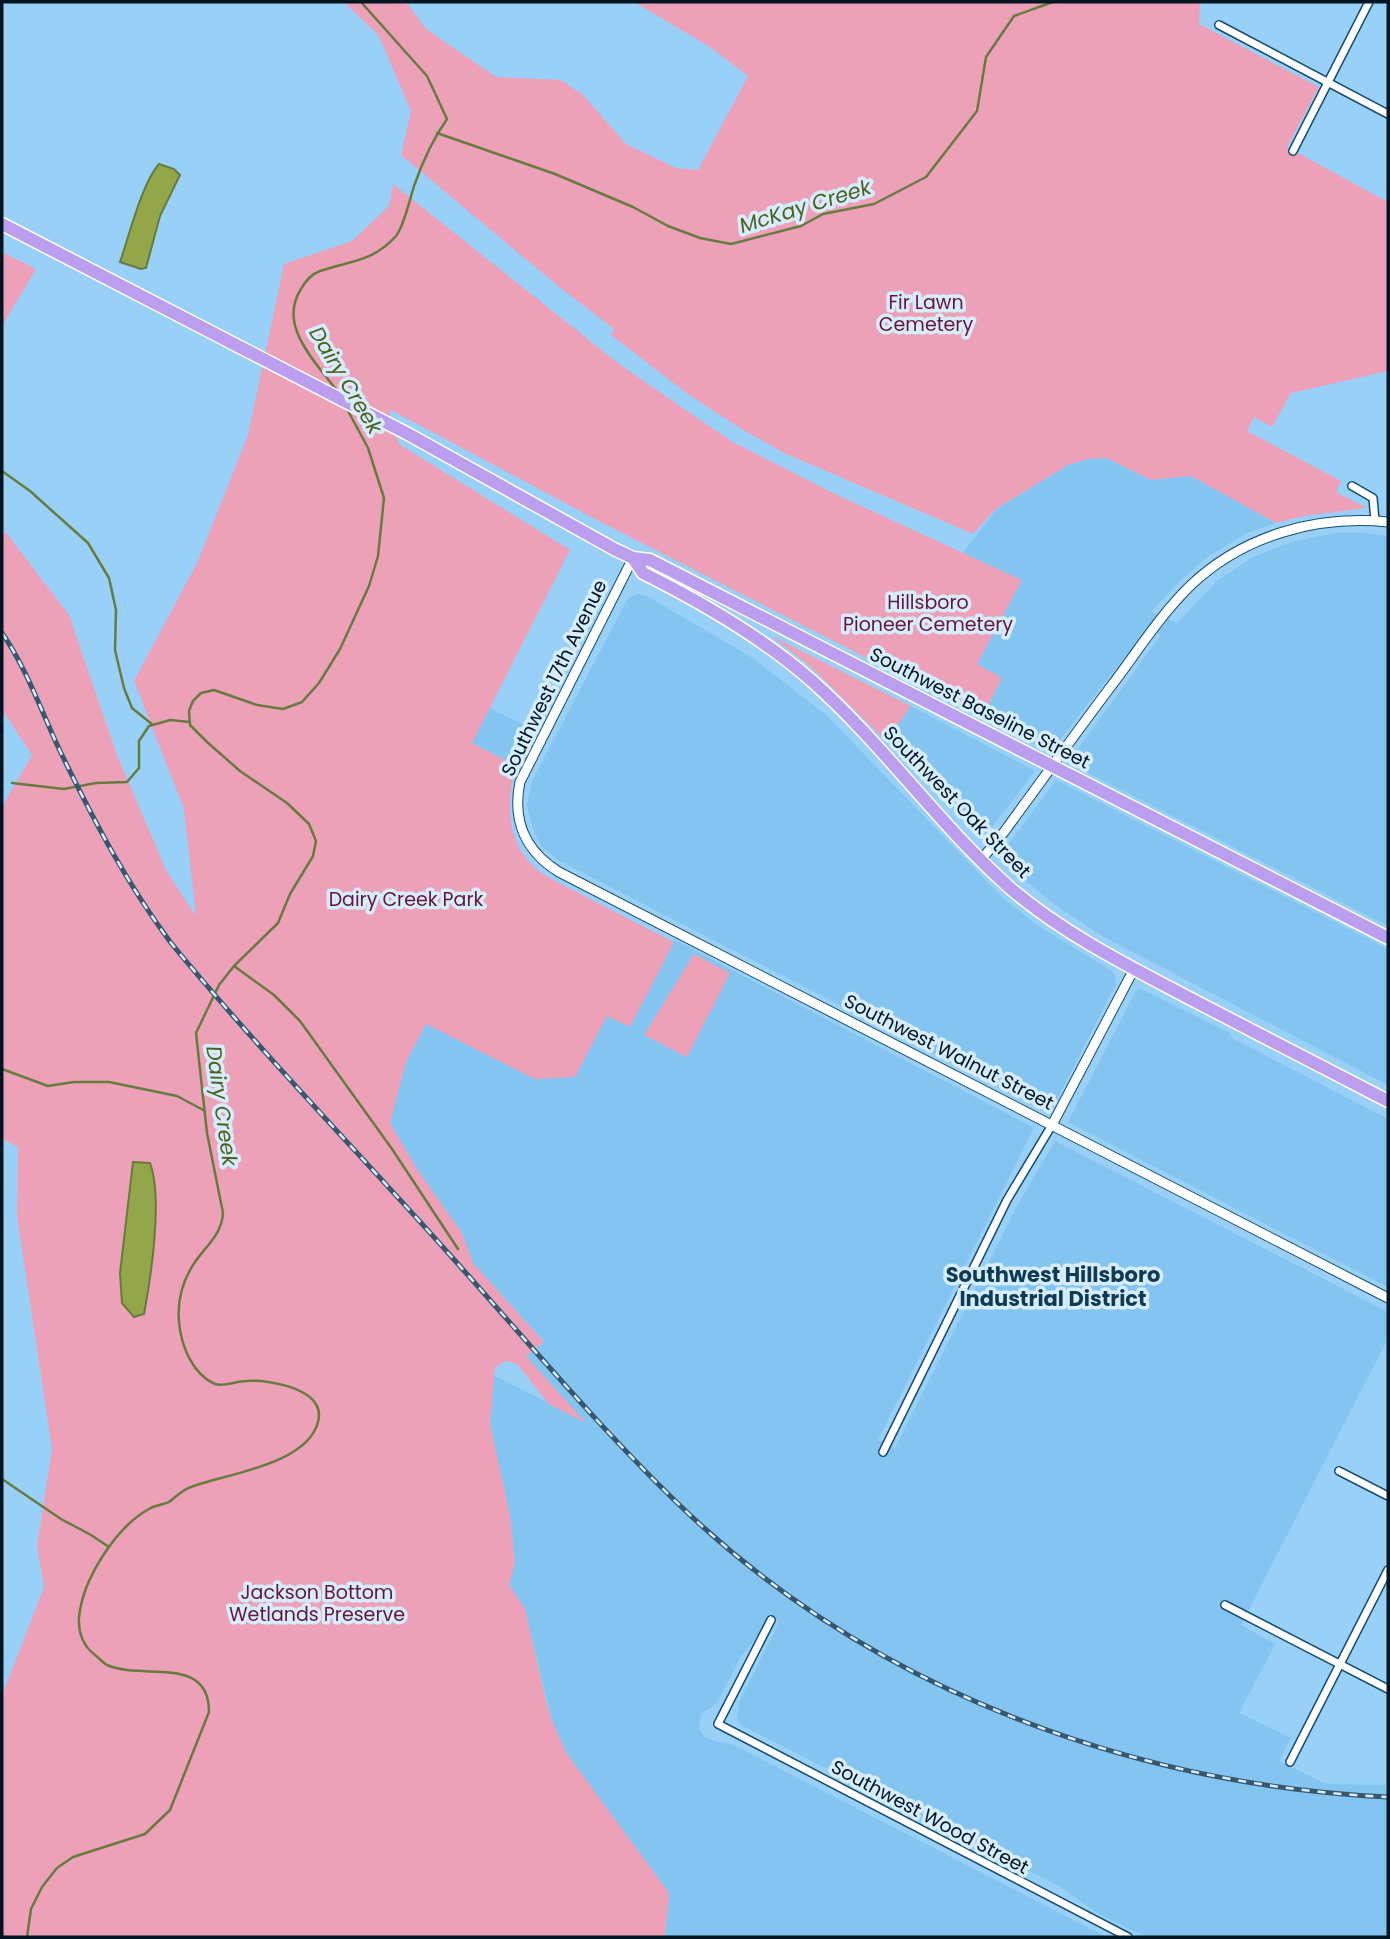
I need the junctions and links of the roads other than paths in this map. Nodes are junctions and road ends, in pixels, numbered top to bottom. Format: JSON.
{"nodes":[{"id":1,"x":1369,"y":2,"type":"edge"},
{"id":2,"x":1219,"y":25,"type":"dead end"},
{"id":3,"x":1328,"y":82,"type":"junction"},
{"id":4,"x":1388,"y":114,"type":"edge"},
{"id":5,"x":1293,"y":151,"type":"dead end"},
{"id":6,"x":2,"y":224,"type":"edge"},
{"id":7,"x":1352,"y":486,"type":"dead end"},
{"id":8,"x":1375,"y":521,"type":"junction"},
{"id":9,"x":1388,"y":522,"type":"edge"},
{"id":10,"x":633,"y":558,"type":"junction"},
{"id":11,"x":1052,"y":766,"type":"junction"},
{"id":12,"x":517,"y":815,"type":"joint"},
{"id":13,"x":981,"y":860,"type":"junction"},
{"id":14,"x":1388,"y":938,"type":"edge"},
{"id":15,"x":1134,"y":969,"type":"junction"},
{"id":16,"x":1388,"y":1101,"type":"edge"},
{"id":17,"x":1052,"y":1125,"type":"junction"},
{"id":18,"x":1388,"y":1298,"type":"edge"},
{"id":19,"x":883,"y":1452,"type":"dead end"},
{"id":20,"x":1339,"y":1471,"type":"dead end"},
{"id":21,"x":1388,"y":1496,"type":"edge"},
{"id":22,"x":1388,"y":1570,"type":"edge"},
{"id":23,"x":1225,"y":1605,"type":"dead end"},
{"id":24,"x":771,"y":1620,"type":"dead end"},
{"id":25,"x":1339,"y":1664,"type":"junction"},
{"id":26,"x":1388,"y":1689,"type":"edge"},
{"id":27,"x":1290,"y":1762,"type":"dead end"},
{"id":28,"x":1128,"y":1937,"type":"edge"}],
"edges":[{"from":1,"to":3,"type":"street"},
{"from":2,"to":3,"type":"street"},
{"from":3,"to":4,"type":"street"},
{"from":3,"to":5,"type":"street"},
{"from":6,"to":10,"type":"highway","name":"Southwest Baseline Street"},
{"from":7,"to":8,"type":"street"},
{"from":8,"to":9,"type":"street"},
{"from":8,"to":11,"type":"street"},
{"from":10,"to":11,"type":"highway","name":"Southwest Baseline Street"},
{"from":10,"to":12,"type":"street","name":"Southwest 17th Avenue"},
{"from":10,"to":13,"type":"highway","name":"Southwest Oak Street"},
{"from":11,"to":13,"type":"street"},
{"from":11,"to":14,"type":"highway","name":"Southwest Baseline Street"},
{"from":12,"to":17,"type":"street","name":"Southwest Walnut Street"},
{"from":13,"to":15,"type":"highway","name":"Southwest Oak Street"},
{"from":15,"to":16,"type":"highway","name":"Southwest Oak Street"},
{"from":15,"to":17,"type":"street"},
{"from":17,"to":18,"type":"street","name":"Southwest Walnut Street"},
{"from":17,"to":19,"type":"street"},
{"from":20,"to":21,"type":"street"},
{"from":22,"to":25,"type":"street"},
{"from":23,"to":25,"type":"street"},
{"from":24,"to":28,"type":"street","name":"Southwest Wood Street"},
{"from":25,"to":26,"type":"street"},
{"from":25,"to":27,"type":"street"}]}
